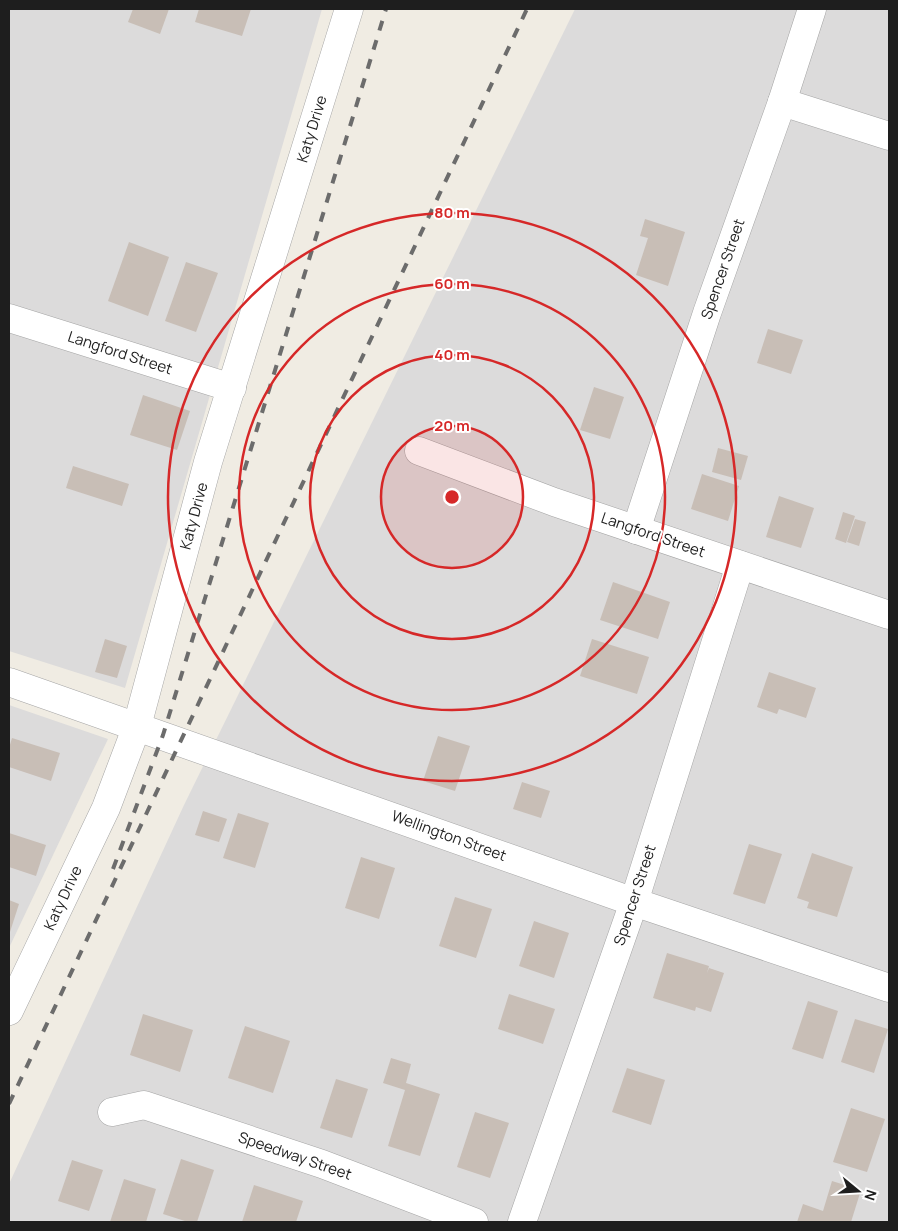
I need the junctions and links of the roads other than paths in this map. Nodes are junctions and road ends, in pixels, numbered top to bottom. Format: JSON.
{"nodes":[{"id":1,"x":350,"y":9,"type":"edge"},
{"id":2,"x":812,"y":9,"type":"edge"},
{"id":3,"x":782,"y":102,"type":"junction"},
{"id":4,"x":889,"y":136,"type":"edge"},
{"id":5,"x":9,"y":318,"type":"edge"},
{"id":6,"x":232,"y":388,"type":"junction"},
{"id":7,"x":419,"y":451,"type":"dead end"},
{"id":8,"x":636,"y":530,"type":"junction"},
{"id":9,"x":740,"y":565,"type":"junction"},
{"id":10,"x":889,"y":615,"type":"edge"},
{"id":11,"x":9,"y":682,"type":"edge"},
{"id":12,"x":137,"y":726,"type":"junction"},
{"id":13,"x":634,"y":902,"type":"junction"},
{"id":14,"x":889,"y":988,"type":"edge"},
{"id":15,"x":9,"y":1011,"type":"edge"},
{"id":16,"x":112,"y":1112,"type":"dead end"},
{"id":17,"x":474,"y":1222,"type":"edge"},
{"id":18,"x":522,"y":1222,"type":"edge"}],
"edges":[{"from":1,"to":6,"type":"street","name":"Katy Drive"},
{"from":2,"to":3,"type":"street","name":"Spencer Street"},
{"from":3,"to":4,"type":"street"},
{"from":3,"to":8,"type":"street","name":"Spencer Street"},
{"from":5,"to":6,"type":"street","name":"Langford Street"},
{"from":6,"to":12,"type":"street","name":"Katy Drive"},
{"from":7,"to":8,"type":"street","name":"Langford Street"},
{"from":8,"to":9,"type":"street","name":"Langford Street"},
{"from":9,"to":10,"type":"street","name":"Langford Street"},
{"from":9,"to":13,"type":"street","name":"Spencer Street"},
{"from":11,"to":12,"type":"street","name":"Wellington Street"},
{"from":12,"to":13,"type":"street","name":"Wellington Street"},
{"from":12,"to":15,"type":"street","name":"Katy Drive"},
{"from":13,"to":14,"type":"street","name":"Wellington Street"},
{"from":13,"to":18,"type":"street","name":"Spencer Street"},
{"from":16,"to":17,"type":"street","name":"Speedway Street"}]}
